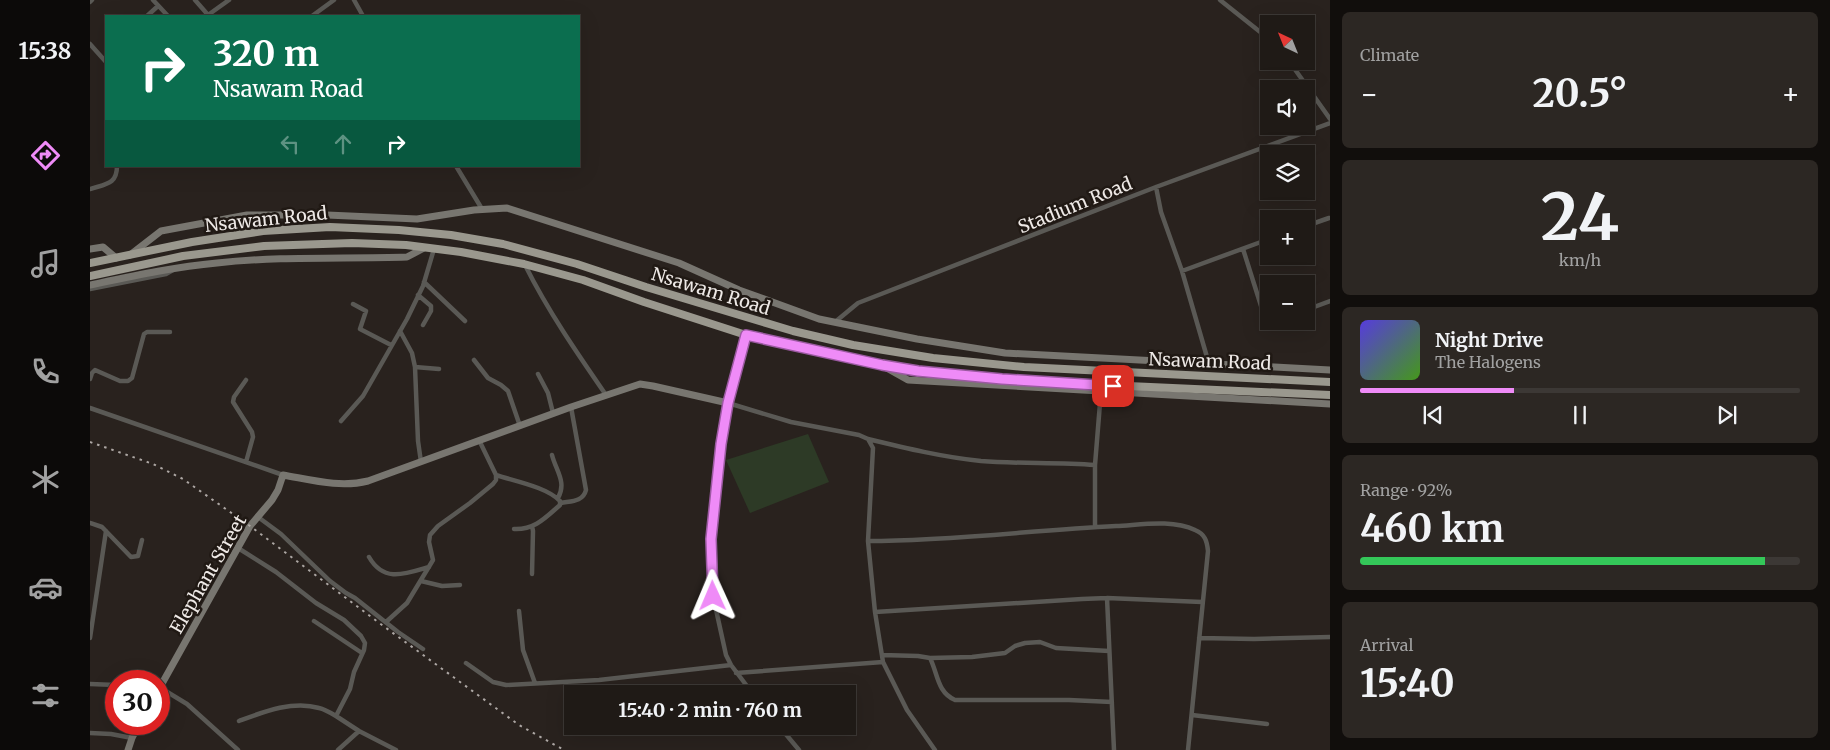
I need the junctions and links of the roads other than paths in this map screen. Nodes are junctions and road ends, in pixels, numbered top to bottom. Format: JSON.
{"nodes":[{"id":1,"x":153,"y":0,"type":"edge"},
{"id":2,"x":195,"y":0,"type":"edge"},
{"id":3,"x":229,"y":0,"type":"edge"},
{"id":4,"x":334,"y":0,"type":"edge"},
{"id":5,"x":354,"y":0,"type":"edge"},
{"id":6,"x":1222,"y":1,"type":"edge"},
{"id":7,"x":158,"y":6,"type":"junction"},
{"id":8,"x":149,"y":15,"type":"edge"},
{"id":9,"x":167,"y":15,"type":"edge"},
{"id":10,"x":208,"y":15,"type":"edge"},
{"id":11,"x":210,"y":15,"type":"edge"},
{"id":12,"x":313,"y":15,"type":"edge"},
{"id":13,"x":363,"y":15,"type":"edge"},
{"id":14,"x":1260,"y":32,"type":"edge"},
{"id":15,"x":90,"y":44,"type":"edge"},
{"id":16,"x":104,"y":56,"type":"edge"},
{"id":17,"x":1296,"y":70,"type":"edge"},
{"id":18,"x":1330,"y":118,"type":"edge"},
{"id":19,"x":1330,"y":123,"type":"edge"},
{"id":20,"x":117,"y":167,"type":"edge"},
{"id":21,"x":457,"y":167,"type":"edge"},
{"id":22,"x":1156,"y":187,"type":"junction"},
{"id":23,"x":90,"y":189,"type":"edge"},
{"id":24,"x":482,"y":209,"type":"junction"},
{"id":25,"x":1329,"y":218,"type":"edge"},
{"id":26,"x":1315,"y":223,"type":"edge"},
{"id":27,"x":1260,"y":242,"type":"edge"},
{"id":28,"x":424,"y":248,"type":"junction"},
{"id":29,"x":90,"y":249,"type":"edge"},
{"id":30,"x":434,"y":249,"type":"junction"},
{"id":31,"x":1243,"y":249,"type":"junction"},
{"id":32,"x":130,"y":255,"type":"junction"},
{"id":33,"x":116,"y":258,"type":"junction"},
{"id":34,"x":90,"y":263,"type":"edge"},
{"id":35,"x":524,"y":264,"type":"junction"},
{"id":36,"x":177,"y":267,"type":"junction"},
{"id":37,"x":1182,"y":270,"type":"junction"},
{"id":38,"x":90,"y":276,"type":"edge"},
{"id":39,"x":424,"y":282,"type":"junction"},
{"id":40,"x":90,"y":284,"type":"edge"},
{"id":41,"x":90,"y":289,"type":"edge"},
{"id":42,"x":418,"y":295,"type":"junction"},
{"id":43,"x":1330,"y":301,"type":"edge"},
{"id":44,"x":1260,"y":303,"type":"edge"},
{"id":45,"x":353,"y":304,"type":"dead end"},
{"id":46,"x":1315,"y":307,"type":"edge"},
{"id":47,"x":465,"y":321,"type":"dead end"},
{"id":48,"x":835,"y":322,"type":"junction"},
{"id":49,"x":424,"y":325,"type":"dead end"},
{"id":50,"x":400,"y":331,"type":"junction"},
{"id":51,"x":170,"y":332,"type":"dead end"},
{"id":52,"x":746,"y":335,"type":"junction"},
{"id":53,"x":391,"y":345,"type":"junction"},
{"id":54,"x":474,"y":360,"type":"dead end"},
{"id":55,"x":1209,"y":364,"type":"junction"},
{"id":56,"x":882,"y":365,"type":"junction"},
{"id":57,"x":415,"y":367,"type":"junction"},
{"id":58,"x":439,"y":369,"type":"dead end"},
{"id":59,"x":1330,"y":370,"type":"edge"},
{"id":60,"x":538,"y":374,"type":"dead end"},
{"id":61,"x":90,"y":379,"type":"edge"},
{"id":62,"x":246,"y":380,"type":"dead end"},
{"id":63,"x":1330,"y":382,"type":"edge"},
{"id":64,"x":1101,"y":391,"type":"junction"},
{"id":65,"x":606,"y":395,"type":"junction"},
{"id":66,"x":1330,"y":396,"type":"edge"},
{"id":67,"x":728,"y":403,"type":"junction"},
{"id":68,"x":1330,"y":404,"type":"edge"},
{"id":69,"x":571,"y":407,"type":"junction"},
{"id":70,"x":90,"y":408,"type":"edge"},
{"id":71,"x":553,"y":413,"type":"junction"},
{"id":72,"x":341,"y":421,"type":"dead end"},
{"id":73,"x":520,"y":426,"type":"junction"},
{"id":74,"x":479,"y":440,"type":"junction"},
{"id":75,"x":868,"y":440,"type":"junction"},
{"id":76,"x":552,"y":455,"type":"dead end"},
{"id":77,"x":246,"y":462,"type":"junction"},
{"id":78,"x":421,"y":462,"type":"junction"},
{"id":79,"x":1095,"y":465,"type":"junction"},
{"id":80,"x":496,"y":475,"type":"junction"},
{"id":81,"x":283,"y":476,"type":"junction"},
{"id":82,"x":558,"y":498,"type":"junction"},
{"id":83,"x":561,"y":503,"type":"junction"},
{"id":84,"x":258,"y":517,"type":"junction"},
{"id":85,"x":90,"y":523,"type":"edge"},
{"id":86,"x":532,"y":526,"type":"junction"},
{"id":87,"x":1095,"y":527,"type":"junction"},
{"id":88,"x":514,"y":529,"type":"dead end"},
{"id":89,"x":106,"y":531,"type":"junction"},
{"id":90,"x":142,"y":540,"type":"dead end"},
{"id":91,"x":868,"y":541,"type":"junction"},
{"id":92,"x":238,"y":548,"type":"junction"},
{"id":93,"x":369,"y":557,"type":"dead end"},
{"id":94,"x":429,"y":567,"type":"junction"},
{"id":95,"x":532,"y":574,"type":"dead end"},
{"id":96,"x":421,"y":582,"type":"junction"},
{"id":97,"x":460,"y":585,"type":"dead end"},
{"id":98,"x":1107,"y":598,"type":"junction"},
{"id":99,"x":1202,"y":602,"type":"junction"},
{"id":100,"x":519,"y":611,"type":"dead end"},
{"id":101,"x":875,"y":612,"type":"junction"},
{"id":102,"x":314,"y":621,"type":"dead end"},
{"id":103,"x":386,"y":622,"type":"junction"},
{"id":104,"x":1330,"y":637,"type":"edge"},
{"id":105,"x":90,"y":638,"type":"edge"},
{"id":106,"x":1199,"y":638,"type":"junction"},
{"id":107,"x":423,"y":649,"type":"dead end"},
{"id":108,"x":1110,"y":651,"type":"junction"},
{"id":109,"x":362,"y":653,"type":"junction"},
{"id":110,"x":882,"y":655,"type":"junction"},
{"id":111,"x":930,"y":658,"type":"junction"},
{"id":112,"x":883,"y":662,"type":"junction"},
{"id":113,"x":466,"y":663,"type":"dead end"},
{"id":114,"x":730,"y":665,"type":"junction"},
{"id":115,"x":169,"y":670,"type":"edge"},
{"id":116,"x":736,"y":673,"type":"junction"},
{"id":117,"x":536,"y":683,"type":"junction"},
{"id":118,"x":90,"y":684,"type":"edge"},
{"id":119,"x":105,"y":685,"type":"edge"},
{"id":120,"x":746,"y":685,"type":"edge"},
{"id":121,"x":170,"y":694,"type":"edge"},
{"id":122,"x":1112,"y":702,"type":"junction"},
{"id":123,"x":1192,"y":715,"type":"junction"},
{"id":124,"x":336,"y":716,"type":"junction"},
{"id":125,"x":239,"y":721,"type":"dead end"},
{"id":126,"x":1267,"y":724,"type":"dead end"},
{"id":127,"x":359,"y":732,"type":"junction"},
{"id":128,"x":90,"y":733,"type":"edge"},
{"id":129,"x":134,"y":735,"type":"edge"},
{"id":130,"x":786,"y":735,"type":"edge"},
{"id":131,"x":132,"y":738,"type":"junction"},
{"id":132,"x":128,"y":750,"type":"edge"},
{"id":133,"x":238,"y":750,"type":"edge"},
{"id":134,"x":338,"y":750,"type":"edge"},
{"id":135,"x":396,"y":750,"type":"edge"},
{"id":136,"x":799,"y":750,"type":"edge"},
{"id":137,"x":935,"y":750,"type":"edge"},
{"id":138,"x":1114,"y":750,"type":"edge"},
{"id":139,"x":1188,"y":750,"type":"edge"}],
"edges":[{"from":1,"to":7,"type":"street"},
{"from":2,"to":10,"type":"street"},
{"from":3,"to":11,"type":"street"},
{"from":4,"to":12,"type":"street"},
{"from":5,"to":13,"type":"street"},
{"from":6,"to":14,"type":"street"},
{"from":7,"to":8,"type":"street"},
{"from":7,"to":9,"type":"street"},
{"from":15,"to":16,"type":"street"},
{"from":17,"to":18,"type":"street"},
{"from":19,"to":22,"type":"street","name":"Stadium Road"},
{"from":20,"to":23,"type":"street"},
{"from":21,"to":24,"type":"street"},
{"from":22,"to":37,"type":"street"},
{"from":22,"to":48,"type":"street","name":"Stadium Road"},
{"from":24,"to":32,"type":"main road"},
{"from":24,"to":48,"type":"main road"},
{"from":25,"to":26,"type":"street"},
{"from":27,"to":31,"type":"street"},
{"from":28,"to":30,"type":"highway","name":"Nsawam Road"},
{"from":28,"to":36,"type":"main road"},
{"from":28,"to":38,"type":"highway","name":"Nsawam Road"},
{"from":29,"to":33,"type":"main road"},
{"from":30,"to":35,"type":"highway","name":"Nsawam Road"},
{"from":30,"to":39,"type":"street"},
{"from":31,"to":37,"type":"street"},
{"from":31,"to":44,"type":"street"},
{"from":32,"to":33,"type":"highway","name":"Nsawam Road"},
{"from":32,"to":63,"type":"highway","name":"Nsawam Road"},
{"from":33,"to":34,"type":"highway","name":"Nsawam Road"},
{"from":35,"to":52,"type":"highway","name":"Nsawam Road"},
{"from":35,"to":65,"type":"street"},
{"from":36,"to":40,"type":"main road"},
{"from":36,"to":41,"type":"street"},
{"from":37,"to":55,"type":"street"},
{"from":39,"to":42,"type":"street"},
{"from":39,"to":47,"type":"street"},
{"from":42,"to":49,"type":"street"},
{"from":42,"to":50,"type":"street"},
{"from":43,"to":46,"type":"street"},
{"from":45,"to":53,"type":"street"},
{"from":48,"to":55,"type":"main road"},
{"from":50,"to":53,"type":"street"},
{"from":50,"to":57,"type":"street"},
{"from":51,"to":61,"type":"street"},
{"from":52,"to":56,"type":"highway","name":"Nsawam Road"},
{"from":52,"to":67,"type":"main road"},
{"from":53,"to":72,"type":"street"},
{"from":54,"to":73,"type":"street"},
{"from":55,"to":59,"type":"main road"},
{"from":56,"to":64,"type":"main road"},
{"from":56,"to":66,"type":"highway","name":"Nsawam Road"},
{"from":57,"to":58,"type":"street"},
{"from":57,"to":78,"type":"street"},
{"from":60,"to":71,"type":"street"},
{"from":62,"to":77,"type":"street"},
{"from":64,"to":68,"type":"main road"},
{"from":64,"to":79,"type":"street"},
{"from":65,"to":67,"type":"main road"},
{"from":65,"to":69,"type":"main road"},
{"from":67,"to":75,"type":"street"},
{"from":67,"to":114,"type":"street"},
{"from":69,"to":71,"type":"main road"},
{"from":69,"to":83,"type":"street"},
{"from":70,"to":77,"type":"street"},
{"from":71,"to":73,"type":"main road"},
{"from":73,"to":74,"type":"main road"},
{"from":74,"to":78,"type":"main road"},
{"from":74,"to":80,"type":"street"},
{"from":75,"to":79,"type":"street"},
{"from":75,"to":91,"type":"street"},
{"from":76,"to":82,"type":"street"},
{"from":77,"to":81,"type":"street"},
{"from":78,"to":81,"type":"main road"},
{"from":79,"to":87,"type":"street"},
{"from":80,"to":82,"type":"street"},
{"from":80,"to":94,"type":"street"},
{"from":81,"to":84,"type":"main road","name":"Elephant Street"},
{"from":82,"to":83,"type":"street"},
{"from":83,"to":86,"type":"street"},
{"from":84,"to":92,"type":"main road","name":"Elephant Street"},
{"from":84,"to":103,"type":"street"},
{"from":85,"to":89,"type":"street"},
{"from":86,"to":88,"type":"street"},
{"from":86,"to":95,"type":"street"},
{"from":87,"to":91,"type":"street"},
{"from":87,"to":99,"type":"street"},
{"from":89,"to":90,"type":"street"},
{"from":89,"to":105,"type":"street"},
{"from":91,"to":101,"type":"street"},
{"from":92,"to":109,"type":"street"},
{"from":92,"to":115,"type":"main road","name":"Elephant Street"},
{"from":93,"to":94,"type":"street"},
{"from":94,"to":96,"type":"street"},
{"from":96,"to":97,"type":"street"},
{"from":96,"to":103,"type":"street"},
{"from":98,"to":99,"type":"street"},
{"from":98,"to":101,"type":"street"},
{"from":98,"to":108,"type":"street"},
{"from":99,"to":106,"type":"street"},
{"from":100,"to":117,"type":"street"},
{"from":101,"to":110,"type":"street"},
{"from":102,"to":109,"type":"street"},
{"from":103,"to":107,"type":"street"},
{"from":104,"to":106,"type":"street"},
{"from":106,"to":123,"type":"street"},
{"from":108,"to":111,"type":"street"},
{"from":108,"to":122,"type":"street"},
{"from":109,"to":124,"type":"street"},
{"from":110,"to":111,"type":"street"},
{"from":110,"to":112,"type":"street"},
{"from":111,"to":122,"type":"street"},
{"from":112,"to":116,"type":"street"},
{"from":112,"to":137,"type":"street"},
{"from":113,"to":117,"type":"street"},
{"from":114,"to":116,"type":"street"},
{"from":114,"to":117,"type":"street"},
{"from":116,"to":120,"type":"street"},
{"from":118,"to":119,"type":"street"},
{"from":121,"to":133,"type":"street"},
{"from":122,"to":138,"type":"street"},
{"from":123,"to":126,"type":"street"},
{"from":123,"to":139,"type":"street"},
{"from":124,"to":125,"type":"street"},
{"from":124,"to":127,"type":"street"},
{"from":127,"to":134,"type":"street"},
{"from":127,"to":135,"type":"street"},
{"from":128,"to":131,"type":"street"},
{"from":129,"to":131,"type":"main road"},
{"from":130,"to":136,"type":"street"},
{"from":131,"to":132,"type":"main road"}]}
